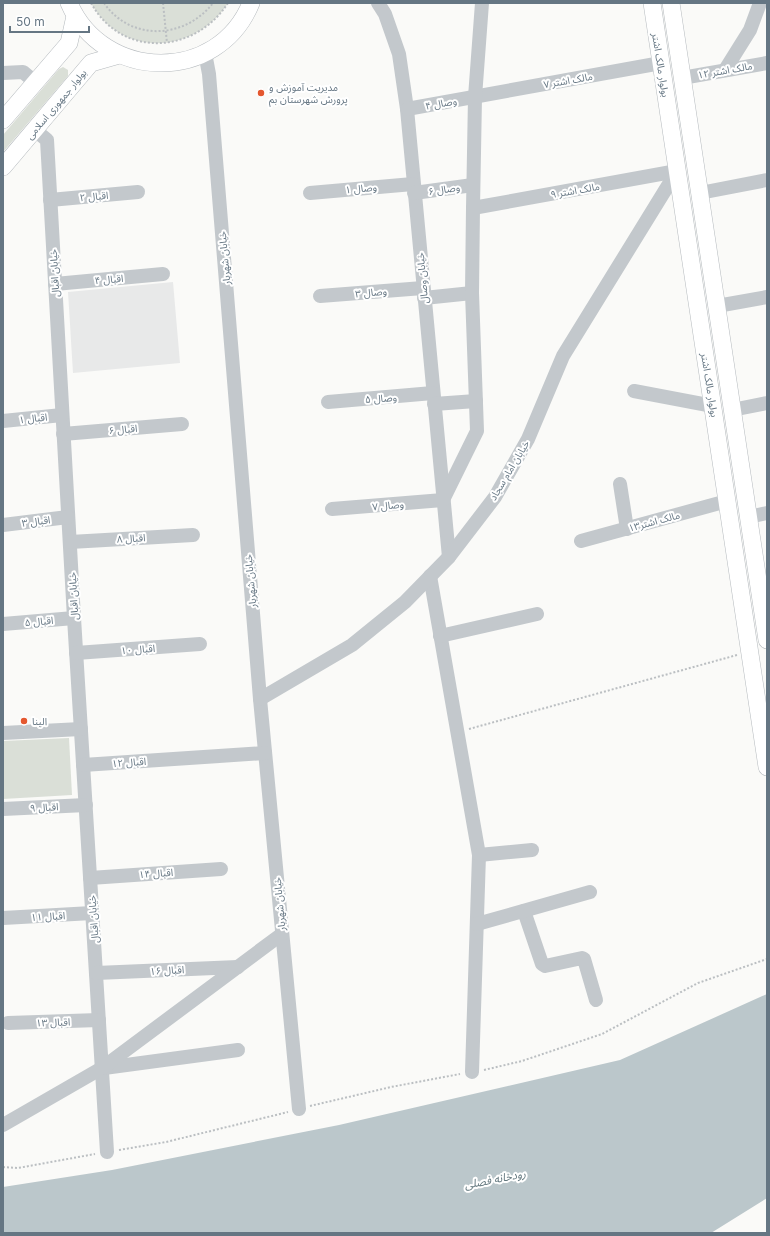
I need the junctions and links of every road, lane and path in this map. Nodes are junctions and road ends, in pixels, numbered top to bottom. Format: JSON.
{"nodes":[{"id":1,"x":91,"y":3,"type":"edge"},
{"id":2,"x":104,"y":3,"type":"edge"},
{"id":3,"x":163,"y":3,"type":"edge"},
{"id":4,"x":213,"y":3,"type":"edge"},
{"id":5,"x":228,"y":3,"type":"edge"},
{"id":6,"x":251,"y":3,"type":"edge"},
{"id":7,"x":378,"y":3,"type":"edge"},
{"id":8,"x":482,"y":3,"type":"edge"},
{"id":9,"x":652,"y":3,"type":"edge"},
{"id":10,"x":671,"y":3,"type":"edge"},
{"id":11,"x":760,"y":3,"type":"edge"},
{"id":12,"x":72,"y":10,"type":"edge"},
{"id":13,"x":166,"y":31,"type":"junction"},
{"id":14,"x":677,"y":39,"type":"junction"},
{"id":15,"x":658,"y":42,"type":"junction"},
{"id":16,"x":167,"y":43,"type":"junction"},
{"id":17,"x":205,"y":53,"type":"junction"},
{"id":18,"x":119,"y":55,"type":"junction"},
{"id":19,"x":661,"y":63,"type":"junction"},
{"id":20,"x":767,"y":63,"type":"edge"},
{"id":21,"x":726,"y":70,"type":"junction"},
{"id":22,"x":3,"y":73,"type":"edge"},
{"id":23,"x":682,"y":78,"type":"junction"},
{"id":24,"x":35,"y":82,"type":"junction"},
{"id":25,"x":475,"y":97,"type":"junction"},
{"id":26,"x":407,"y":109,"type":"junction"},
{"id":27,"x":3,"y":120,"type":"edge"},
{"id":28,"x":35,"y":130,"type":"junction"},
{"id":29,"x":3,"y":167,"type":"edge"},
{"id":30,"x":677,"y":171,"type":"junction"},
{"id":31,"x":767,"y":180,"type":"edge"},
{"id":32,"x":473,"y":185,"type":"junction"},
{"id":33,"x":414,"y":188,"type":"junction"},
{"id":34,"x":138,"y":192,"type":"dead end"},
{"id":35,"x":310,"y":193,"type":"dead end"},
{"id":36,"x":700,"y":193,"type":"junction"},
{"id":37,"x":50,"y":200,"type":"junction"},
{"id":38,"x":473,"y":208,"type":"junction"},
{"id":39,"x":707,"y":241,"type":"junction"},
{"id":40,"x":688,"y":243,"type":"junction"},
{"id":41,"x":164,"y":274,"type":"dead end"},
{"id":42,"x":55,"y":284,"type":"junction"},
{"id":43,"x":424,"y":293,"type":"junction"},
{"id":44,"x":472,"y":293,"type":"junction"},
{"id":45,"x":320,"y":296,"type":"dead end"},
{"id":46,"x":767,"y":297,"type":"edge"},
{"id":47,"x":717,"y":306,"type":"junction"},
{"id":48,"x":634,"y":391,"type":"dead end"},
{"id":49,"x":434,"y":399,"type":"junction"},
{"id":50,"x":476,"y":401,"type":"junction"},
{"id":51,"x":328,"y":402,"type":"dead end"},
{"id":52,"x":767,"y":403,"type":"edge"},
{"id":53,"x":713,"y":406,"type":"junction"},
{"id":54,"x":732,"y":410,"type":"junction"},
{"id":55,"x":62,"y":415,"type":"junction"},
{"id":56,"x":3,"y":421,"type":"edge"},
{"id":57,"x":182,"y":424,"type":"dead end"},
{"id":58,"x":64,"y":434,"type":"junction"},
{"id":59,"x":620,"y":484,"type":"dead end"},
{"id":60,"x":443,"y":500,"type":"junction"},
{"id":61,"x":727,"y":502,"type":"junction"},
{"id":62,"x":332,"y":509,"type":"dead end"},
{"id":63,"x":767,"y":513,"type":"edge"},
{"id":64,"x":68,"y":517,"type":"junction"},
{"id":65,"x":748,"y":517,"type":"junction"},
{"id":66,"x":3,"y":525,"type":"edge"},
{"id":67,"x":627,"y":529,"type":"junction"},
{"id":68,"x":193,"y":535,"type":"dead end"},
{"id":69,"x":581,"y":541,"type":"dead end"},
{"id":70,"x":70,"y":542,"type":"junction"},
{"id":71,"x":448,"y":557,"type":"junction"},
{"id":72,"x":757,"y":572,"type":"junction"},
{"id":73,"x":430,"y":576,"type":"junction"},
{"id":74,"x":738,"y":576,"type":"junction"},
{"id":75,"x":537,"y":614,"type":"dead end"},
{"id":76,"x":74,"y":618,"type":"junction"},
{"id":77,"x":3,"y":624,"type":"edge"},
{"id":78,"x":766,"y":632,"type":"edge"},
{"id":79,"x":440,"y":636,"type":"junction"},
{"id":80,"x":200,"y":644,"type":"dead end"},
{"id":81,"x":750,"y":652,"type":"junction"},
{"id":82,"x":76,"y":653,"type":"junction"},
{"id":83,"x":260,"y":699,"type":"junction"},
{"id":84,"x":81,"y":729,"type":"junction"},
{"id":85,"x":457,"y":732,"type":"junction"},
{"id":86,"x":3,"y":734,"type":"edge"},
{"id":87,"x":265,"y":753,"type":"junction"},
{"id":88,"x":83,"y":764,"type":"junction"},
{"id":89,"x":767,"y":767,"type":"edge"},
{"id":90,"x":86,"y":805,"type":"junction"},
{"id":91,"x":3,"y":809,"type":"edge"},
{"id":92,"x":532,"y":850,"type":"dead end"},
{"id":93,"x":478,"y":856,"type":"junction"},
{"id":94,"x":222,"y":869,"type":"dead end"},
{"id":95,"x":90,"y":878,"type":"junction"},
{"id":96,"x":590,"y":892,"type":"dead end"},
{"id":97,"x":524,"y":911,"type":"junction"},
{"id":98,"x":92,"y":913,"type":"junction"},
{"id":99,"x":3,"y":918,"type":"edge"},
{"id":100,"x":476,"y":924,"type":"junction"},
{"id":101,"x":282,"y":934,"type":"junction"},
{"id":102,"x":767,"y":960,"type":"edge"},
{"id":103,"x":238,"y":967,"type":"junction"},
{"id":104,"x":96,"y":973,"type":"junction"},
{"id":105,"x":596,"y":1000,"type":"dead end"},
{"id":106,"x":99,"y":1020,"type":"junction"},
{"id":107,"x":8,"y":1023,"type":"dead end"},
{"id":108,"x":238,"y":1050,"type":"dead end"},
{"id":109,"x":102,"y":1068,"type":"junction"},
{"id":110,"x":472,"y":1072,"type":"junction"},
{"id":111,"x":299,"y":1109,"type":"junction"},
{"id":112,"x":3,"y":1125,"type":"edge"},
{"id":113,"x":107,"y":1152,"type":"junction"},
{"id":114,"x":3,"y":1167,"type":"edge"}],
"edges":[{"from":1,"to":16,"type":"path"},
{"from":2,"to":13,"type":"path"},
{"from":3,"to":13,"type":"path"},
{"from":4,"to":13,"type":"path"},
{"from":5,"to":16,"type":"path"},
{"from":6,"to":17,"type":"main road"},
{"from":7,"to":26,"type":"street","name":"خیابان وصال"},
{"from":8,"to":25,"type":"street"},
{"from":9,"to":15,"type":"main road","name":"بولوار مالک اشتر"},
{"from":10,"to":14,"type":"main road","name":"بولوار مالک اشتر"},
{"from":11,"to":21,"type":"street"},
{"from":12,"to":18,"type":"main road"},
{"from":12,"to":24,"type":"main road"},
{"from":13,"to":16,"type":"path"},
{"from":14,"to":15,"type":"main road"},
{"from":14,"to":23,"type":"main road","name":"بولوار مالک اشتر"},
{"from":15,"to":19,"type":"main road","name":"بولوار مالک اشتر"},
{"from":17,"to":18,"type":"main road"},
{"from":17,"to":83,"type":"street","name":"خیابان شهریار"},
{"from":18,"to":28,"type":"main road","name":"بولوار جمهوری اسلامی"},
{"from":19,"to":25,"type":"street","name":"مالک اشتر ۷"},
{"from":19,"to":30,"type":"main road","name":"بولوار مالک اشتر"},
{"from":20,"to":21,"type":"street","name":"مالک اشتر ۱۲"},
{"from":21,"to":23,"type":"street","name":"مالک اشتر ۱۲"},
{"from":22,"to":24,"type":"street"},
{"from":23,"to":36,"type":"main road","name":"بولوار مالک اشتر"},
{"from":24,"to":27,"type":"main road"},
{"from":25,"to":26,"type":"street","name":"وصال ۴"},
{"from":25,"to":32,"type":"street"},
{"from":26,"to":33,"type":"street","name":"خیابان وصال"},
{"from":28,"to":29,"type":"main road","name":"بولوار جمهوری اسلامی"},
{"from":28,"to":37,"type":"street","name":"خیابان اقبال"},
{"from":30,"to":38,"type":"street","name":"مالک اشتر ۹"},
{"from":30,"to":40,"type":"main road","name":"بولوار مالک اشتر"},
{"from":30,"to":71,"type":"street","name":"خیابان امام سجاد"},
{"from":31,"to":36,"type":"street"},
{"from":32,"to":33,"type":"street","name":"وصال ۶"},
{"from":32,"to":38,"type":"street"},
{"from":33,"to":35,"type":"street","name":"وصال ۱"},
{"from":33,"to":43,"type":"street","name":"خیابان وصال"},
{"from":34,"to":37,"type":"street","name":"اقبال ۲"},
{"from":36,"to":39,"type":"main road","name":"بولوار مالک اشتر"},
{"from":37,"to":42,"type":"street","name":"خیابان اقبال"},
{"from":38,"to":44,"type":"street"},
{"from":39,"to":40,"type":"main road"},
{"from":39,"to":47,"type":"main road","name":"بولوار مالک اشتر"},
{"from":40,"to":53,"type":"main road","name":"بولوار مالک اشتر"},
{"from":41,"to":42,"type":"street","name":"اقبال ۴"},
{"from":42,"to":55,"type":"street","name":"خیابان اقبال"},
{"from":43,"to":44,"type":"street","name":"وصال ۳"},
{"from":43,"to":45,"type":"street","name":"وصال ۳"},
{"from":43,"to":49,"type":"street","name":"خیابان وصال"},
{"from":44,"to":50,"type":"street"},
{"from":46,"to":47,"type":"street"},
{"from":47,"to":54,"type":"main road","name":"بولوار مالک اشتر"},
{"from":48,"to":53,"type":"street"},
{"from":49,"to":50,"type":"street","name":"وصال ۵"},
{"from":49,"to":51,"type":"street","name":"وصال ۵"},
{"from":49,"to":60,"type":"street","name":"خیابان وصال"},
{"from":50,"to":60,"type":"street"},
{"from":52,"to":54,"type":"street"},
{"from":53,"to":61,"type":"main road","name":"بولوار مالک اشتر"},
{"from":54,"to":65,"type":"main road","name":"بولوار مالک اشتر"},
{"from":55,"to":56,"type":"street","name":"اقبال ۱"},
{"from":55,"to":58,"type":"street","name":"خیابان اقبال"},
{"from":57,"to":58,"type":"street","name":"اقبال ۶"},
{"from":58,"to":64,"type":"street","name":"خیابان اقبال"},
{"from":59,"to":67,"type":"street"},
{"from":60,"to":62,"type":"street","name":"وصال ۷"},
{"from":60,"to":71,"type":"street","name":"خیابان وصال"},
{"from":61,"to":67,"type":"street","name":"مالک اشتر۱۳"},
{"from":61,"to":74,"type":"main road","name":"بولوار مالک اشتر"},
{"from":63,"to":65,"type":"street"},
{"from":64,"to":66,"type":"street","name":"اقبال ۳"},
{"from":64,"to":70,"type":"street","name":"خیابان اقبال"},
{"from":65,"to":72,"type":"main road","name":"بولوار مالک اشتر"},
{"from":67,"to":69,"type":"street","name":"مالک اشتر۱۳"},
{"from":68,"to":70,"type":"street","name":"اقبال ۸"},
{"from":70,"to":76,"type":"street","name":"خیابان اقبال"},
{"from":71,"to":73,"type":"street","name":"خیابان امام سجاد"},
{"from":72,"to":74,"type":"main road"},
{"from":72,"to":78,"type":"main road","name":"بولوار مالک اشتر"},
{"from":73,"to":79,"type":"street"},
{"from":73,"to":83,"type":"street","name":"خیابان امام سجاد"},
{"from":74,"to":81,"type":"main road","name":"بولوار مالک اشتر"},
{"from":75,"to":79,"type":"street"},
{"from":76,"to":77,"type":"street","name":"اقبال ۵"},
{"from":76,"to":82,"type":"street","name":"خیابان اقبال"},
{"from":79,"to":85,"type":"street"},
{"from":80,"to":82,"type":"street","name":"اقبال ۱۰"},
{"from":81,"to":85,"type":"path"},
{"from":81,"to":89,"type":"main road","name":"بولوار مالک اشتر"},
{"from":82,"to":84,"type":"street","name":"خیابان اقبال"},
{"from":83,"to":87,"type":"street","name":"خیابان شهریار"},
{"from":84,"to":86,"type":"street"},
{"from":84,"to":88,"type":"street","name":"خیابان اقبال"},
{"from":85,"to":93,"type":"street"},
{"from":87,"to":88,"type":"street","name":"اقبال ۱۲"},
{"from":87,"to":101,"type":"street","name":"خیابان شهریار"},
{"from":88,"to":90,"type":"street","name":"خیابان اقبال"},
{"from":90,"to":91,"type":"street","name":"اقبال ۹"},
{"from":90,"to":95,"type":"street","name":"خیابان اقبال"},
{"from":92,"to":93,"type":"street"},
{"from":93,"to":100,"type":"street"},
{"from":94,"to":95,"type":"street","name":"اقبال ۱۴"},
{"from":95,"to":98,"type":"street","name":"خیابان اقبال"},
{"from":96,"to":97,"type":"street"},
{"from":97,"to":100,"type":"street"},
{"from":97,"to":105,"type":"street"},
{"from":98,"to":99,"type":"street","name":"اقبال ۱۱"},
{"from":98,"to":104,"type":"street","name":"خیابان اقبال"},
{"from":100,"to":110,"type":"street"},
{"from":101,"to":103,"type":"street"},
{"from":101,"to":111,"type":"street","name":"خیابان شهریار"},
{"from":102,"to":110,"type":"path"},
{"from":103,"to":104,"type":"street","name":"اقبال ۱۶"},
{"from":103,"to":109,"type":"street"},
{"from":104,"to":106,"type":"street","name":"خیابان اقبال"},
{"from":106,"to":107,"type":"street","name":"اقبال ۱۳"},
{"from":106,"to":109,"type":"street","name":"خیابان اقبال"},
{"from":108,"to":109,"type":"street"},
{"from":109,"to":112,"type":"street"},
{"from":109,"to":113,"type":"street","name":"خیابان اقبال"},
{"from":110,"to":111,"type":"path"},
{"from":111,"to":113,"type":"path"},
{"from":113,"to":114,"type":"path"}]}
